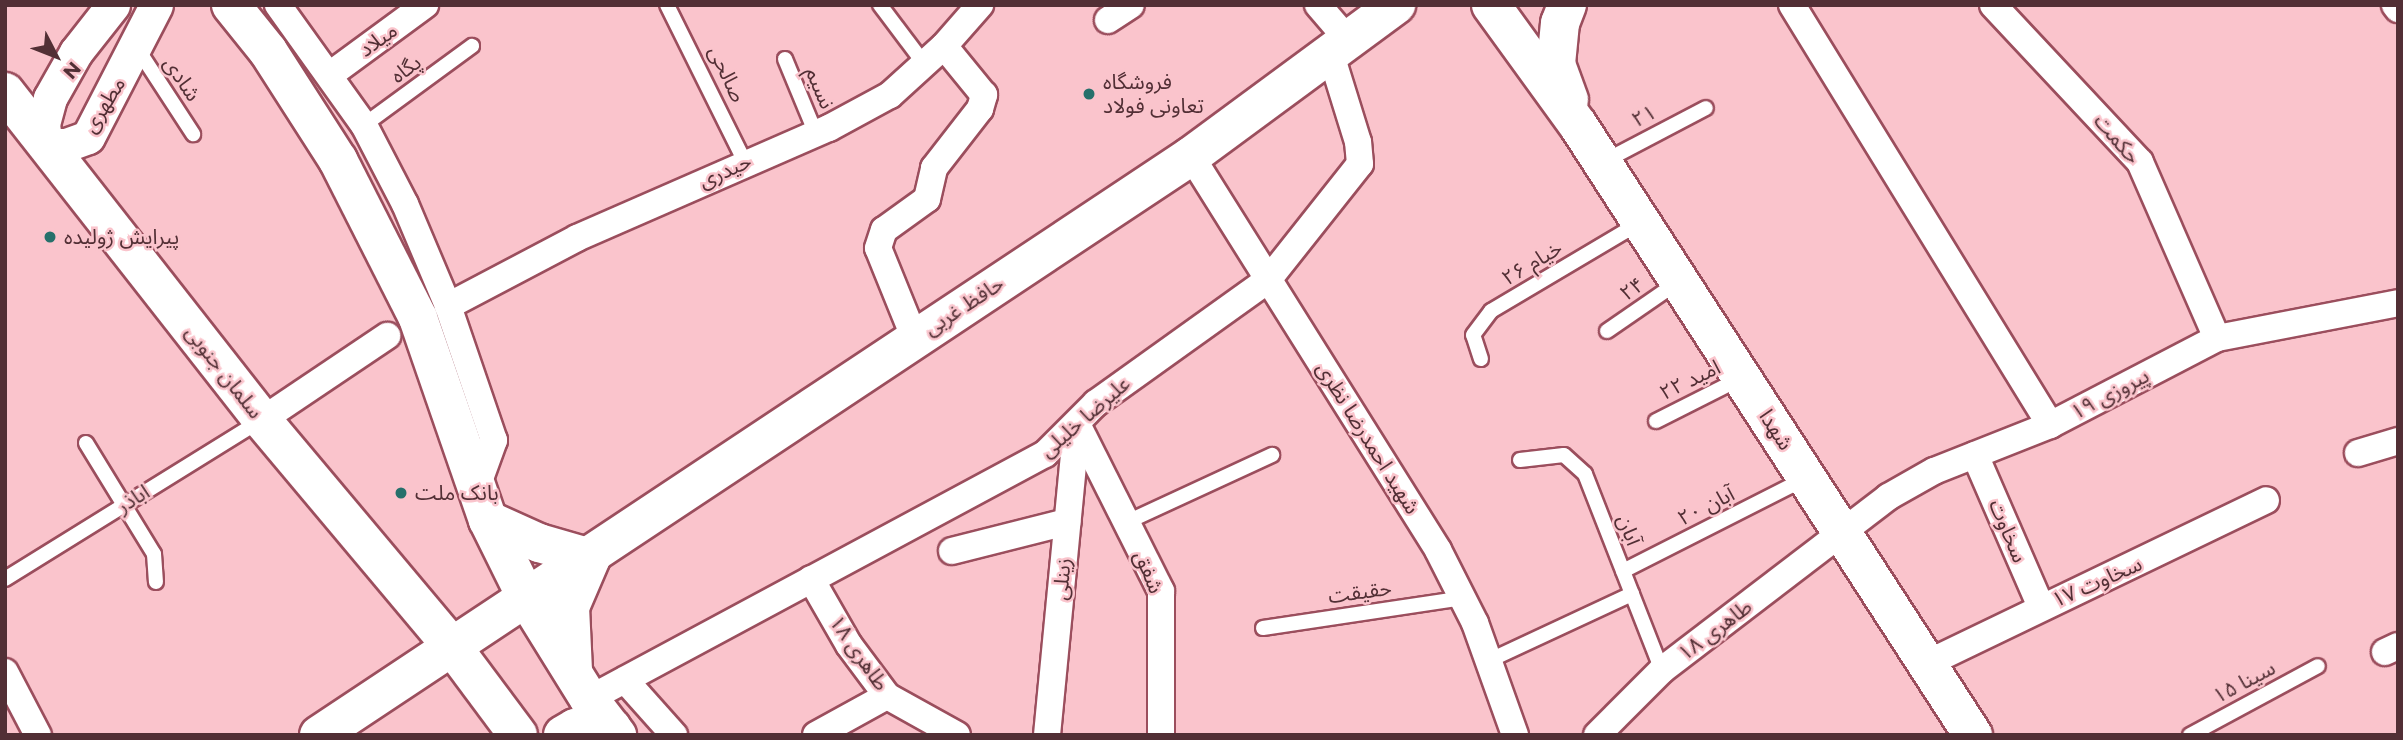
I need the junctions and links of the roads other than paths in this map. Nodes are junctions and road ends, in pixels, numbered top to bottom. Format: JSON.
{"nodes":[{"id":1,"x":113,"y":5,"type":"edge"},
{"id":2,"x":156,"y":5,"type":"edge"},
{"id":3,"x":231,"y":5,"type":"edge"},
{"id":4,"x":278,"y":5,"type":"edge"},
{"id":5,"x":425,"y":5,"type":"edge"},
{"id":6,"x":667,"y":5,"type":"edge"},
{"id":7,"x":880,"y":5,"type":"edge"},
{"id":8,"x":979,"y":5,"type":"edge"},
{"id":9,"x":1131,"y":5,"type":"edge"},
{"id":10,"x":1318,"y":5,"type":"edge"},
{"id":11,"x":1396,"y":5,"type":"edge"},
{"id":12,"x":1491,"y":5,"type":"edge"},
{"id":13,"x":1567,"y":5,"type":"edge"},
{"id":14,"x":1792,"y":5,"type":"edge"},
{"id":15,"x":1993,"y":5,"type":"edge"},
{"id":16,"x":1108,"y":20,"type":"dead end"},
{"id":17,"x":472,"y":46,"type":"dead end"},
{"id":18,"x":944,"y":46,"type":"junction"},
{"id":19,"x":136,"y":48,"type":"junction"},
{"id":20,"x":1340,"y":48,"type":"junction"},
{"id":21,"x":785,"y":59,"type":"dead end"},
{"id":22,"x":923,"y":62,"type":"junction"},
{"id":23,"x":331,"y":74,"type":"junction"},
{"id":24,"x":5,"y":92,"type":"edge"},
{"id":25,"x":1706,"y":108,"type":"dead end"},
{"id":26,"x":364,"y":125,"type":"junction"},
{"id":27,"x":1578,"y":125,"type":"junction"},
{"id":28,"x":193,"y":134,"type":"dead end"},
{"id":29,"x":816,"y":134,"type":"junction"},
{"id":30,"x":46,"y":145,"type":"junction"},
{"id":31,"x":1191,"y":156,"type":"junction"},
{"id":32,"x":745,"y":162,"type":"junction"},
{"id":33,"x":1602,"y":162,"type":"junction"},
{"id":34,"x":1641,"y":222,"type":"junction"},
{"id":35,"x":1268,"y":280,"type":"junction"},
{"id":36,"x":1680,"y":281,"type":"junction"},
{"id":37,"x":2398,"y":303,"type":"edge"},
{"id":38,"x":448,"y":306,"type":"junction"},
{"id":39,"x":1608,"y":331,"type":"dead end"},
{"id":40,"x":387,"y":336,"type":"dead end"},
{"id":41,"x":2217,"y":338,"type":"junction"},
{"id":42,"x":915,"y":339,"type":"junction"},
{"id":43,"x":1481,"y":359,"type":"dead end"},
{"id":44,"x":1743,"y":378,"type":"junction"},
{"id":45,"x":262,"y":420,"type":"junction"},
{"id":46,"x":1656,"y":421,"type":"dead end"},
{"id":47,"x":1077,"y":424,"type":"junction"},
{"id":48,"x":2050,"y":425,"type":"junction"},
{"id":49,"x":2398,"y":441,"type":"edge"},
{"id":50,"x":86,"y":443,"type":"dead end"},
{"id":51,"x":2358,"y":453,"type":"dead end"},
{"id":52,"x":1272,"y":455,"type":"dead end"},
{"id":53,"x":1975,"y":455,"type":"junction"},
{"id":54,"x":1520,"y":460,"type":"dead end"},
{"id":55,"x":1808,"y":477,"type":"junction"},
{"id":56,"x":2266,"y":500,"type":"dead end"},
{"id":57,"x":483,"y":504,"type":"junction"},
{"id":58,"x":122,"y":507,"type":"junction"},
{"id":59,"x":1067,"y":522,"type":"junction"},
{"id":60,"x":1127,"y":522,"type":"junction"},
{"id":61,"x":1841,"y":533,"type":"junction"},
{"id":62,"x":952,"y":551,"type":"dead end"},
{"id":63,"x":591,"y":558,"type":"junction"},
{"id":64,"x":1623,"y":571,"type":"junction"},
{"id":65,"x":5,"y":579,"type":"edge"},
{"id":66,"x":811,"y":579,"type":"junction"},
{"id":67,"x":156,"y":582,"type":"dead end"},
{"id":68,"x":1632,"y":594,"type":"junction"},
{"id":69,"x":1463,"y":598,"type":"junction"},
{"id":70,"x":527,"y":600,"type":"junction"},
{"id":71,"x":2041,"y":607,"type":"junction"},
{"id":72,"x":1263,"y":628,"type":"dead end"},
{"id":73,"x":451,"y":645,"type":"junction"},
{"id":74,"x":1488,"y":661,"type":"junction"},
{"id":75,"x":1928,"y":663,"type":"junction"},
{"id":76,"x":2318,"y":666,"type":"dead end"},
{"id":77,"x":1662,"y":670,"type":"junction"},
{"id":78,"x":625,"y":680,"type":"junction"},
{"id":79,"x":582,"y":687,"type":"junction"},
{"id":80,"x":9,"y":688,"type":"edge"},
{"id":81,"x":887,"y":696,"type":"junction"},
{"id":82,"x":615,"y":732,"type":"edge"},
{"id":83,"x":38,"y":735,"type":"edge"},
{"id":84,"x":320,"y":735,"type":"edge"},
{"id":85,"x":518,"y":735,"type":"edge"},
{"id":86,"x":563,"y":735,"type":"edge"},
{"id":87,"x":674,"y":735,"type":"edge"},
{"id":88,"x":816,"y":735,"type":"edge"},
{"id":89,"x":957,"y":735,"type":"edge"},
{"id":90,"x":1047,"y":735,"type":"edge"},
{"id":91,"x":1161,"y":735,"type":"edge"},
{"id":92,"x":1514,"y":735,"type":"edge"},
{"id":93,"x":1597,"y":735,"type":"edge"},
{"id":94,"x":1973,"y":735,"type":"edge"},
{"id":95,"x":2190,"y":735,"type":"edge"}],
"edges":[{"from":1,"to":30,"type":"street"},
{"from":2,"to":19,"type":"street","name":"مطهری"},
{"from":3,"to":57,"type":"main road"},
{"from":4,"to":23,"type":"street"},
{"from":5,"to":23,"type":"street","name":"میلاد"},
{"from":6,"to":32,"type":"lane","name":"صالحی"},
{"from":7,"to":22,"type":"lane"},
{"from":8,"to":18,"type":"street","name":"حیدری"},
{"from":9,"to":16,"type":"street"},
{"from":10,"to":20,"type":"street"},
{"from":11,"to":20,"type":"main road","name":"حافظ غربی"},
{"from":12,"to":27,"type":"main road"},
{"from":13,"to":27,"type":"main road"},
{"from":14,"to":48,"type":"street"},
{"from":15,"to":41,"type":"street","name":"حکمت"},
{"from":17,"to":26,"type":"lane","name":"پگاه"},
{"from":18,"to":22,"type":"street","name":"حیدری"},
{"from":18,"to":42,"type":"street"},
{"from":19,"to":28,"type":"lane","name":"شادی"},
{"from":19,"to":30,"type":"street","name":"مطهری"},
{"from":20,"to":31,"type":"main road","name":"حافظ غربی"},
{"from":20,"to":35,"type":"street","name":"علیرضا خلیلی"},
{"from":21,"to":29,"type":"lane","name":"نسیم"},
{"from":22,"to":29,"type":"street","name":"حیدری"},
{"from":23,"to":26,"type":"street"},
{"from":24,"to":30,"type":"main road","name":"سلمان جنوبی"},
{"from":25,"to":33,"type":"lane","name":"۲۱"},
{"from":26,"to":38,"type":"street"},
{"from":27,"to":33,"type":"main road","name":"شهدا"},
{"from":29,"to":32,"type":"street","name":"حیدری"},
{"from":30,"to":45,"type":"main road","name":"سلمان جنوبی"},
{"from":31,"to":35,"type":"street","name":"شهید احمدرضا نظری"},
{"from":31,"to":42,"type":"main road","name":"حافظ غربی"},
{"from":32,"to":38,"type":"street","name":"حیدری"},
{"from":33,"to":34,"type":"main road","name":"شهدا"},
{"from":34,"to":36,"type":"main road","name":"شهدا"},
{"from":34,"to":43,"type":"lane","name":"خیام ۲۶"},
{"from":35,"to":47,"type":"street","name":"علیرضا خلیلی"},
{"from":35,"to":69,"type":"street","name":"شهید احمدرضا نظری"},
{"from":36,"to":39,"type":"lane","name":"۲۴"},
{"from":36,"to":44,"type":"main road","name":"شهدا"},
{"from":37,"to":41,"type":"street","name":"پیروزی ۱۹"},
{"from":38,"to":57,"type":"street"},
{"from":40,"to":45,"type":"street"},
{"from":41,"to":48,"type":"street","name":"پیروزی ۱۹"},
{"from":42,"to":63,"type":"main road","name":"حافظ غربی"},
{"from":44,"to":46,"type":"lane","name":"امید ۲۲"},
{"from":44,"to":55,"type":"main road","name":"شهدا"},
{"from":45,"to":58,"type":"lane","name":"اباذر"},
{"from":45,"to":73,"type":"main road","name":"سلمان جنوبی"},
{"from":47,"to":59,"type":"street","name":"زینلی"},
{"from":47,"to":60,"type":"street","name":"شفق"},
{"from":47,"to":66,"type":"street","name":"علیرضا خلیلی"},
{"from":48,"to":53,"type":"street","name":"پیروزی ۱۹"},
{"from":49,"to":51,"type":"street"},
{"from":50,"to":58,"type":"lane"},
{"from":52,"to":60,"type":"lane"},
{"from":53,"to":61,"type":"street","name":"پیروزی ۱۹"},
{"from":53,"to":71,"type":"street","name":"سخاوت"},
{"from":54,"to":64,"type":"lane","name":"آبان"},
{"from":55,"to":61,"type":"main road","name":"شهدا"},
{"from":55,"to":64,"type":"lane","name":"آبان ۲۰"},
{"from":56,"to":71,"type":"street","name":"سخاوت ۱۷"},
{"from":57,"to":63,"type":"main road"},
{"from":57,"to":70,"type":"main road"},
{"from":58,"to":65,"type":"lane","name":"اباذر"},
{"from":58,"to":67,"type":"lane"},
{"from":59,"to":62,"type":"street"},
{"from":59,"to":90,"type":"street","name":"زینلی"},
{"from":60,"to":91,"type":"street","name":"شفق"},
{"from":61,"to":75,"type":"main road","name":"شهدا"},
{"from":61,"to":77,"type":"street","name":"طاهری ۱۸"},
{"from":63,"to":70,"type":"main road","name":"حافظ غربی"},
{"from":63,"to":79,"type":"main road"},
{"from":64,"to":68,"type":"lane","name":"آبان"},
{"from":66,"to":78,"type":"street","name":"علیرضا خلیلی"},
{"from":66,"to":81,"type":"street","name":"طاهری ۱۸"},
{"from":68,"to":74,"type":"lane"},
{"from":68,"to":77,"type":"lane","name":"آبان"},
{"from":69,"to":72,"type":"lane","name":"حقیقت"},
{"from":69,"to":74,"type":"street","name":"شهید احمدرضا نظری"},
{"from":70,"to":73,"type":"main road","name":"حافظ غربی"},
{"from":70,"to":79,"type":"main road"},
{"from":71,"to":75,"type":"street","name":"سخاوت ۱۷"},
{"from":73,"to":84,"type":"main road","name":"حافظ غربی"},
{"from":73,"to":85,"type":"main road","name":"سلمان جنوبی"},
{"from":74,"to":92,"type":"street","name":"شهید احمدرضا نظری"},
{"from":75,"to":94,"type":"main road","name":"شهدا"},
{"from":76,"to":95,"type":"lane","name":"سینا ۱۵"},
{"from":77,"to":93,"type":"street","name":"طاهری ۱۸"},
{"from":78,"to":79,"type":"street","name":"علیرضا خلیلی"},
{"from":78,"to":87,"type":"street"},
{"from":79,"to":82,"type":"main road"},
{"from":80,"to":83,"type":"street"},
{"from":81,"to":88,"type":"street"},
{"from":81,"to":89,"type":"street","name":"طاهری ۱۸"},
{"from":82,"to":86,"type":"main road"}]}
